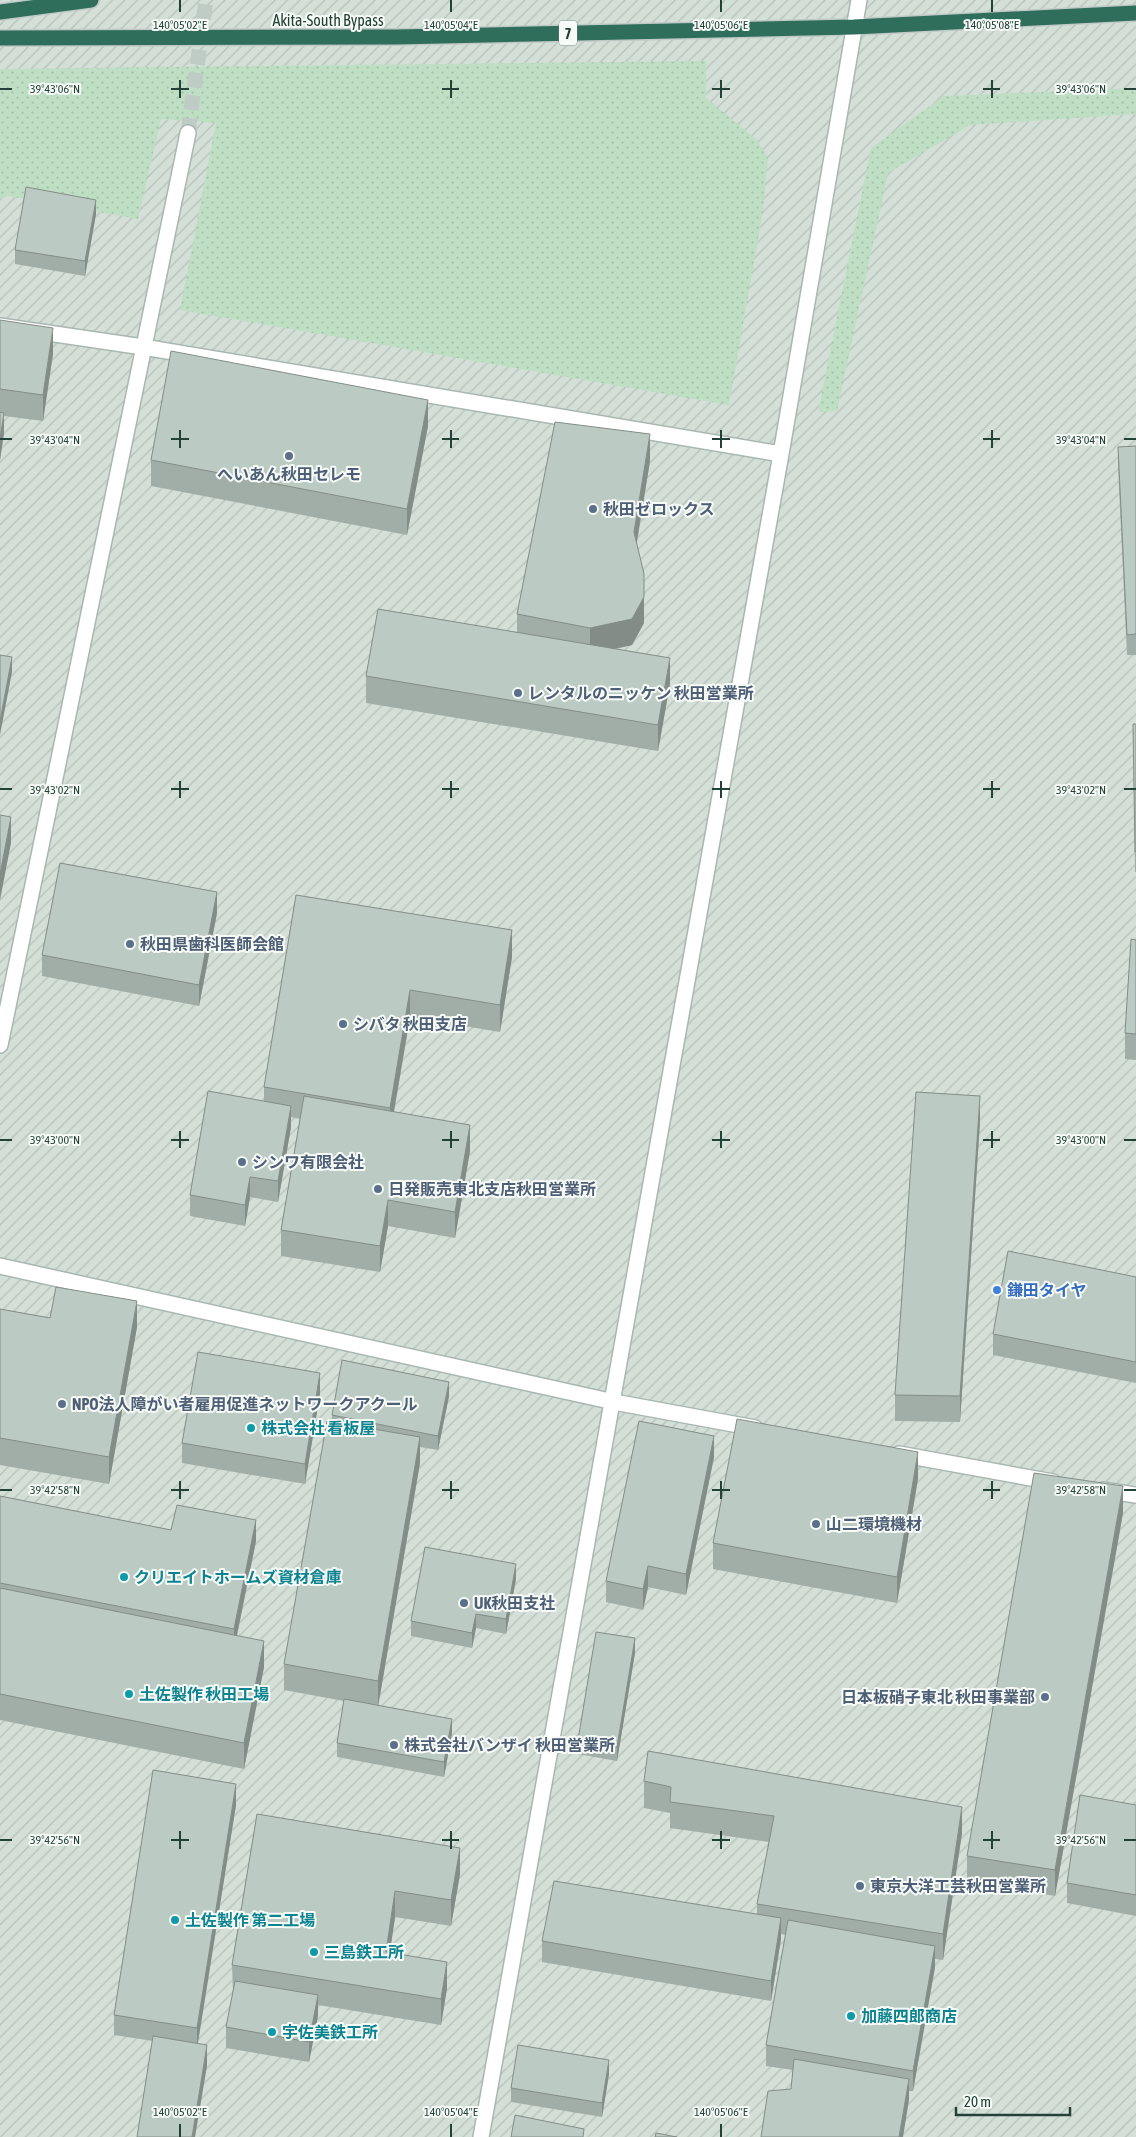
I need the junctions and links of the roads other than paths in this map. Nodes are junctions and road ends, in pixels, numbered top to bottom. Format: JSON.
{"nodes":[{"id":1,"x":91,"y":0,"type":"edge"},
{"id":2,"x":859,"y":0,"type":"edge"},
{"id":3,"x":0,"y":12,"type":"edge"},
{"id":4,"x":1136,"y":13,"type":"edge"},
{"id":5,"x":854,"y":27,"type":"junction"},
{"id":6,"x":0,"y":38,"type":"edge"},
{"id":7,"x":188,"y":133,"type":"tunnel mouth"},
{"id":8,"x":0,"y":326,"type":"edge"},
{"id":9,"x":143,"y":347,"type":"junction"},
{"id":10,"x":781,"y":454,"type":"junction"},
{"id":11,"x":0,"y":1045,"type":"edge"},
{"id":12,"x":0,"y":1266,"type":"edge"},
{"id":13,"x":614,"y":1402,"type":"junction"},
{"id":14,"x":768,"y":1430,"type":"edge"},
{"id":15,"x":883,"y":1451,"type":"edge"},
{"id":16,"x":1065,"y":1483,"type":"edge"},
{"id":17,"x":1091,"y":1488,"type":"edge"},
{"id":18,"x":1136,"y":1495,"type":"edge"},
{"id":19,"x":481,"y":2137,"type":"edge"}],
"edges":[{"from":1,"to":3,"type":"highway"},
{"from":2,"to":5,"type":"street"},
{"from":4,"to":5,"type":"highway","name":"Akita-South Bypass","number":"7"},
{"from":5,"to":6,"type":"highway","name":"Akita-South Bypass","number":"7"},
{"from":5,"to":10,"type":"street"},
{"from":7,"to":9,"type":"street"},
{"from":8,"to":9,"type":"street"},
{"from":9,"to":10,"type":"street"},
{"from":9,"to":11,"type":"street"},
{"from":10,"to":13,"type":"street"},
{"from":12,"to":13,"type":"street"},
{"from":13,"to":14,"type":"street"},
{"from":13,"to":19,"type":"street"},
{"from":15,"to":16,"type":"street"},
{"from":17,"to":18,"type":"street"}]}
